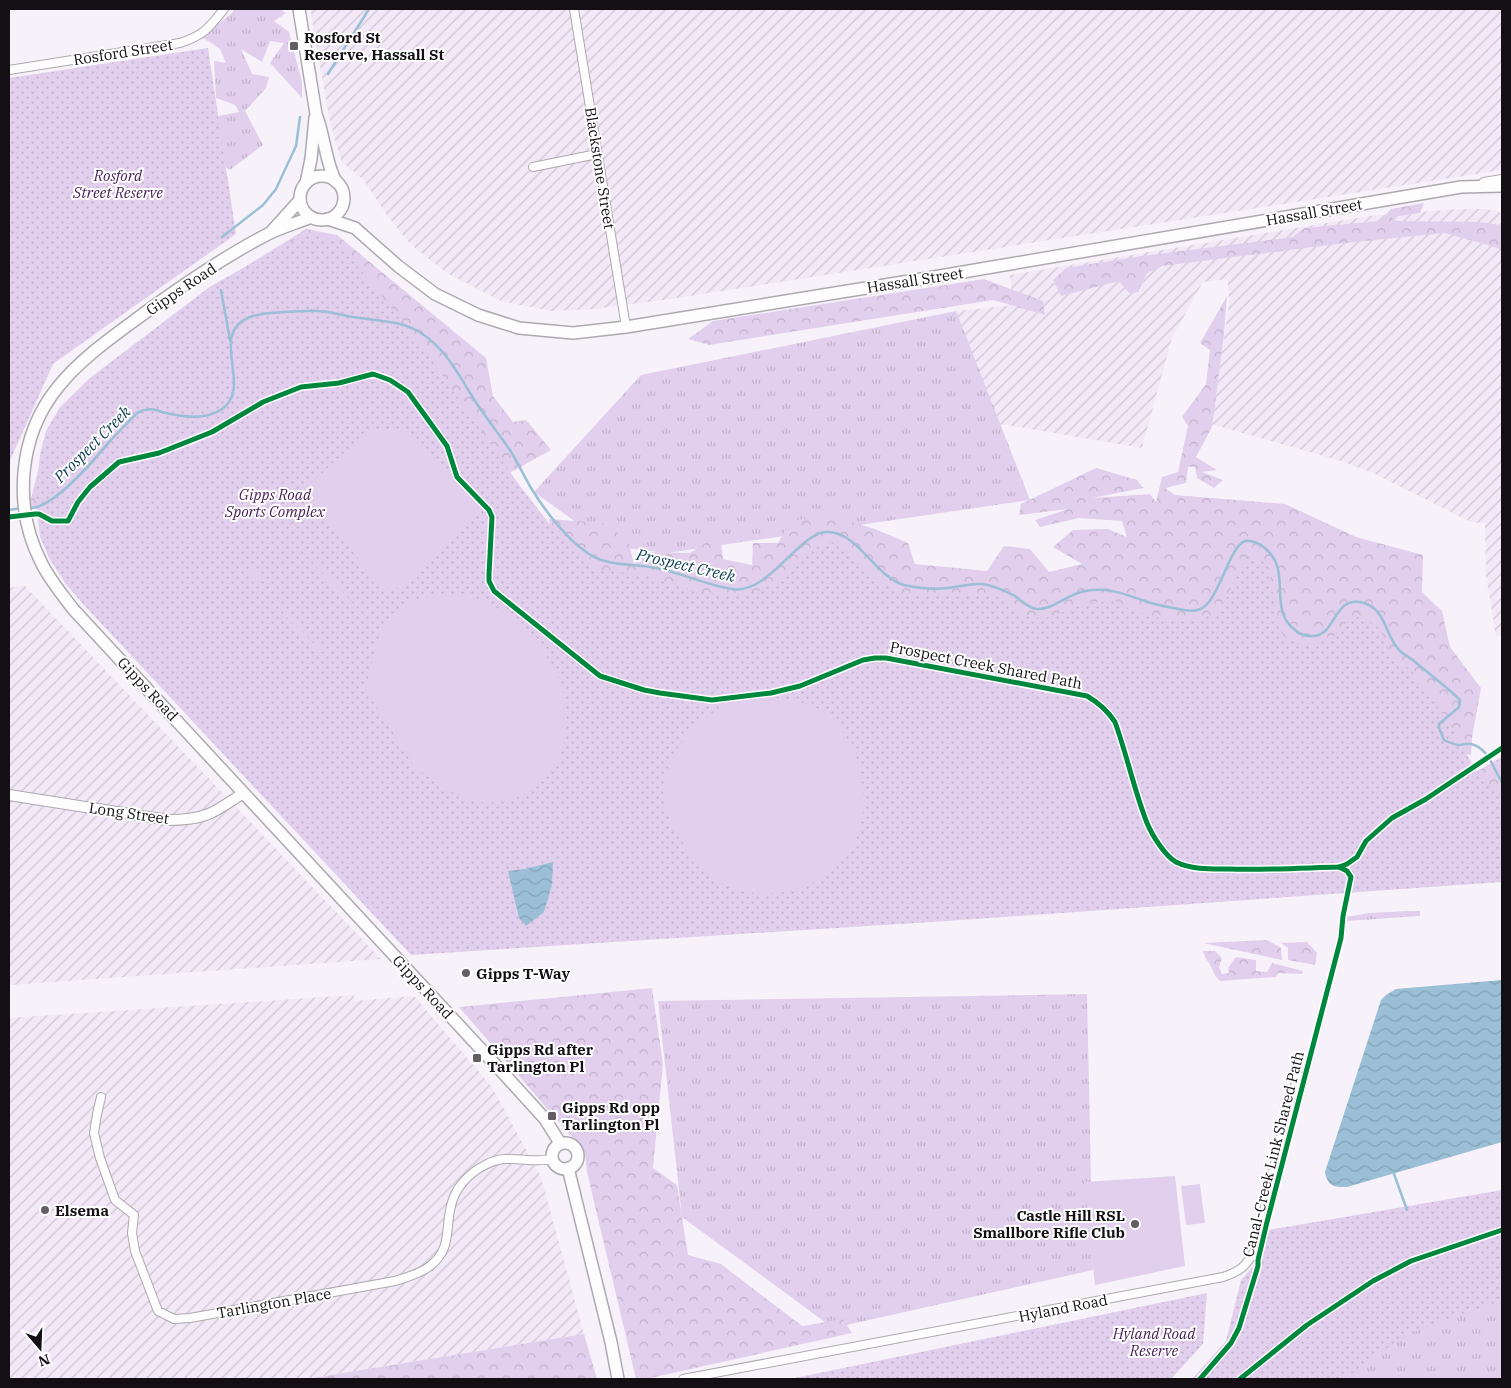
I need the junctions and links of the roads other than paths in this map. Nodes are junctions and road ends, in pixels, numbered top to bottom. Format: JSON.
{"nodes":[{"id":1,"x":224,"y":9,"type":"edge"},
{"id":2,"x":299,"y":9,"type":"edge"},
{"id":3,"x":574,"y":9,"type":"edge"},
{"id":4,"x":9,"y":70,"type":"edge"},
{"id":5,"x":316,"y":114,"type":"junction"},
{"id":6,"x":597,"y":154,"type":"junction"},
{"id":7,"x":533,"y":166,"type":"dead end"},
{"id":8,"x":1502,"y":180,"type":"edge"},
{"id":9,"x":336,"y":182,"type":"junction"},
{"id":10,"x":306,"y":183,"type":"junction"},
{"id":11,"x":1502,"y":186,"type":"edge"},
{"id":12,"x":1461,"y":187,"type":"junction"},
{"id":13,"x":300,"y":200,"type":"junction"},
{"id":14,"x":343,"y":202,"type":"junction"},
{"id":15,"x":311,"y":217,"type":"junction"},
{"id":16,"x":328,"y":219,"type":"junction"},
{"id":17,"x":355,"y":228,"type":"junction"},
{"id":18,"x":269,"y":234,"type":"junction"},
{"id":19,"x":626,"y":327,"type":"junction"},
{"id":20,"x":244,"y":793,"type":"junction"},
{"id":21,"x":9,"y":795,"type":"edge"},
{"id":22,"x":1298,"y":1075,"type":"dead end"},
{"id":23,"x":101,"y":1097,"type":"dead end"},
{"id":24,"x":560,"y":1143,"type":"junction"},
{"id":25,"x":552,"y":1158,"type":"junction"},
{"id":26,"x":568,"y":1168,"type":"junction"},
{"id":27,"x":618,"y":1379,"type":"edge"},
{"id":28,"x":683,"y":1379,"type":"edge"}],
"edges":[{"from":1,"to":4,"type":"street","name":"Rosford Street"},
{"from":2,"to":5,"type":"main road"},
{"from":3,"to":6,"type":"street","name":"Blackstone Street"},
{"from":5,"to":9,"type":"main road"},
{"from":5,"to":10,"type":"main road"},
{"from":6,"to":7,"type":"street"},
{"from":6,"to":19,"type":"street","name":"Blackstone Street"},
{"from":8,"to":12,"type":"street"},
{"from":9,"to":10,"type":"main road"},
{"from":9,"to":14,"type":"main road"},
{"from":10,"to":13,"type":"main road"},
{"from":11,"to":12,"type":"main road","name":"Hassall Street"},
{"from":12,"to":19,"type":"main road","name":"Hassall Street"},
{"from":13,"to":15,"type":"main road"},
{"from":13,"to":18,"type":"main road","name":"Gipps Road"},
{"from":14,"to":16,"type":"main road"},
{"from":14,"to":17,"type":"main road","name":"Hassall Street"},
{"from":15,"to":16,"type":"main road"},
{"from":15,"to":18,"type":"main road","name":"Gipps Road"},
{"from":16,"to":17,"type":"main road","name":"Hassall Street"},
{"from":17,"to":19,"type":"main road","name":"Hassall Street"},
{"from":18,"to":20,"type":"main road","name":"Gipps Road"},
{"from":20,"to":21,"type":"street","name":"Long Street"},
{"from":20,"to":24,"type":"main road","name":"Gipps Road"},
{"from":22,"to":28,"type":"street","name":"Hyland Road"},
{"from":23,"to":25,"type":"street","name":"Tarlington Place"},
{"from":24,"to":25,"type":"main road"},
{"from":24,"to":26,"type":"main road"},
{"from":25,"to":26,"type":"main road"},
{"from":26,"to":27,"type":"main road"}]}
